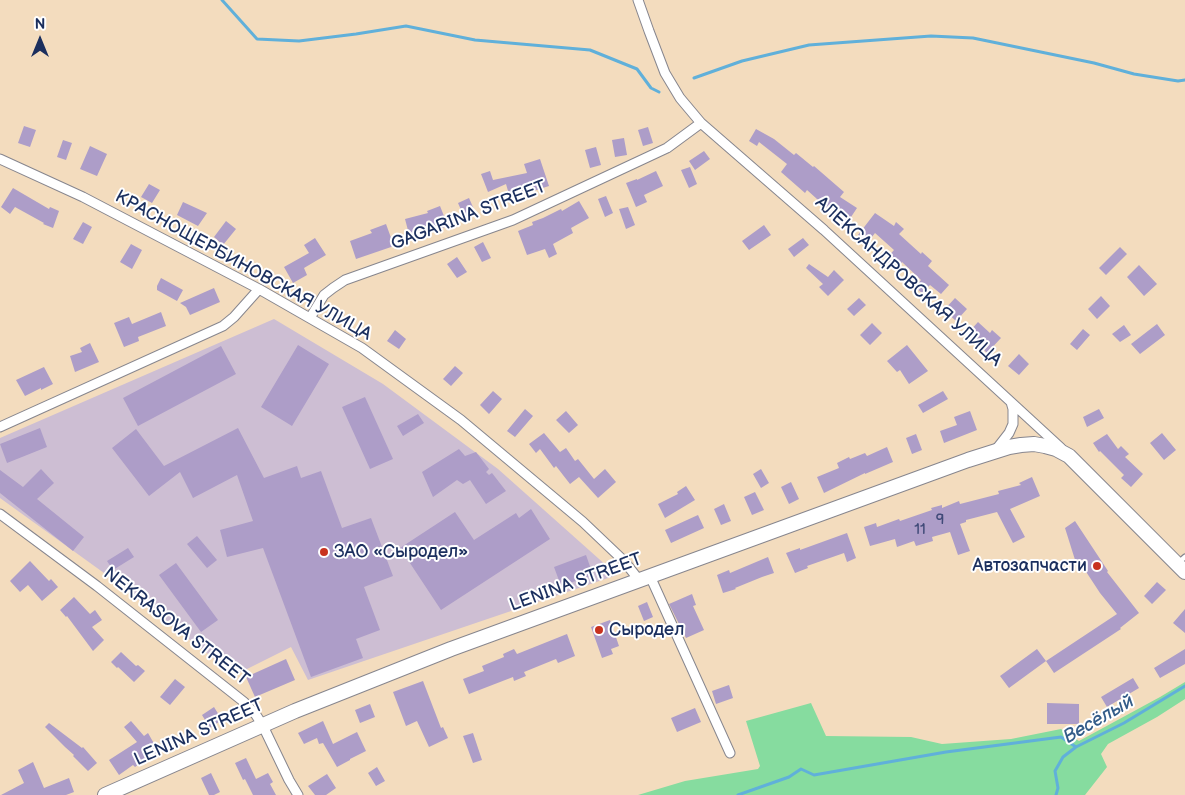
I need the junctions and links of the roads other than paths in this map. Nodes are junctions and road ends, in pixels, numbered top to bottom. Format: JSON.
{"nodes":[{"id":1,"x":638,"y":0,"type":"edge"},
{"id":2,"x":701,"y":123,"type":"junction"},
{"id":3,"x":0,"y":159,"type":"edge"},
{"id":4,"x":259,"y":290,"type":"junction"},
{"id":5,"x":310,"y":318,"type":"junction"},
{"id":6,"x":1011,"y":402,"type":"junction"},
{"id":7,"x":0,"y":427,"type":"edge"},
{"id":8,"x":994,"y":451,"type":"junction"},
{"id":9,"x":1069,"y":456,"type":"junction"},
{"id":10,"x":0,"y":514,"type":"edge"},
{"id":11,"x":1182,"y":564,"type":"edge"},
{"id":12,"x":644,"y":578,"type":"junction"},
{"id":13,"x":263,"y":726,"type":"junction"},
{"id":14,"x":730,"y":753,"type":"dead end"},
{"id":15,"x":105,"y":795,"type":"edge"},
{"id":16,"x":298,"y":795,"type":"edge"}],
"edges":[{"from":1,"to":2,"type":"street","name":"АЛЕКСАНДРОВСКАЯ УЛИЦА"},
{"from":2,"to":5,"type":"street","name":"GAGARINA STREET"},
{"from":2,"to":6,"type":"street","name":"АЛЕКСАНДРОВСКАЯ УЛИЦА"},
{"from":3,"to":4,"type":"street","name":"КРАСНОЩЕРБИНОВСКАЯ УЛИЦА"},
{"from":4,"to":5,"type":"street","name":"КРАСНОЩЕРБИНОВСКАЯ УЛИЦА"},
{"from":4,"to":7,"type":"street"},
{"from":5,"to":12,"type":"street","name":"КРАСНОЩЕРБИНОВСКАЯ УЛИЦА"},
{"from":6,"to":8,"type":"street"},
{"from":6,"to":9,"type":"street","name":"АЛЕКСАНДРОВСКАЯ УЛИЦА"},
{"from":8,"to":9,"type":"main road","name":"LENINA STREET"},
{"from":8,"to":12,"type":"main road","name":"LENINA STREET"},
{"from":9,"to":11,"type":"main road","name":"АЛЕКСАНДРОВСКАЯ УЛИЦА"},
{"from":10,"to":13,"type":"street","name":"NEKRASOVA STREET"},
{"from":12,"to":13,"type":"main road","name":"LENINA STREET"},
{"from":12,"to":14,"type":"street","name":"КРАСНОЩЕРБИНОВСКАЯ УЛИЦА"},
{"from":13,"to":15,"type":"main road","name":"LENINA STREET"},
{"from":13,"to":16,"type":"street","name":"NEKRASOVA STREET"}]}
